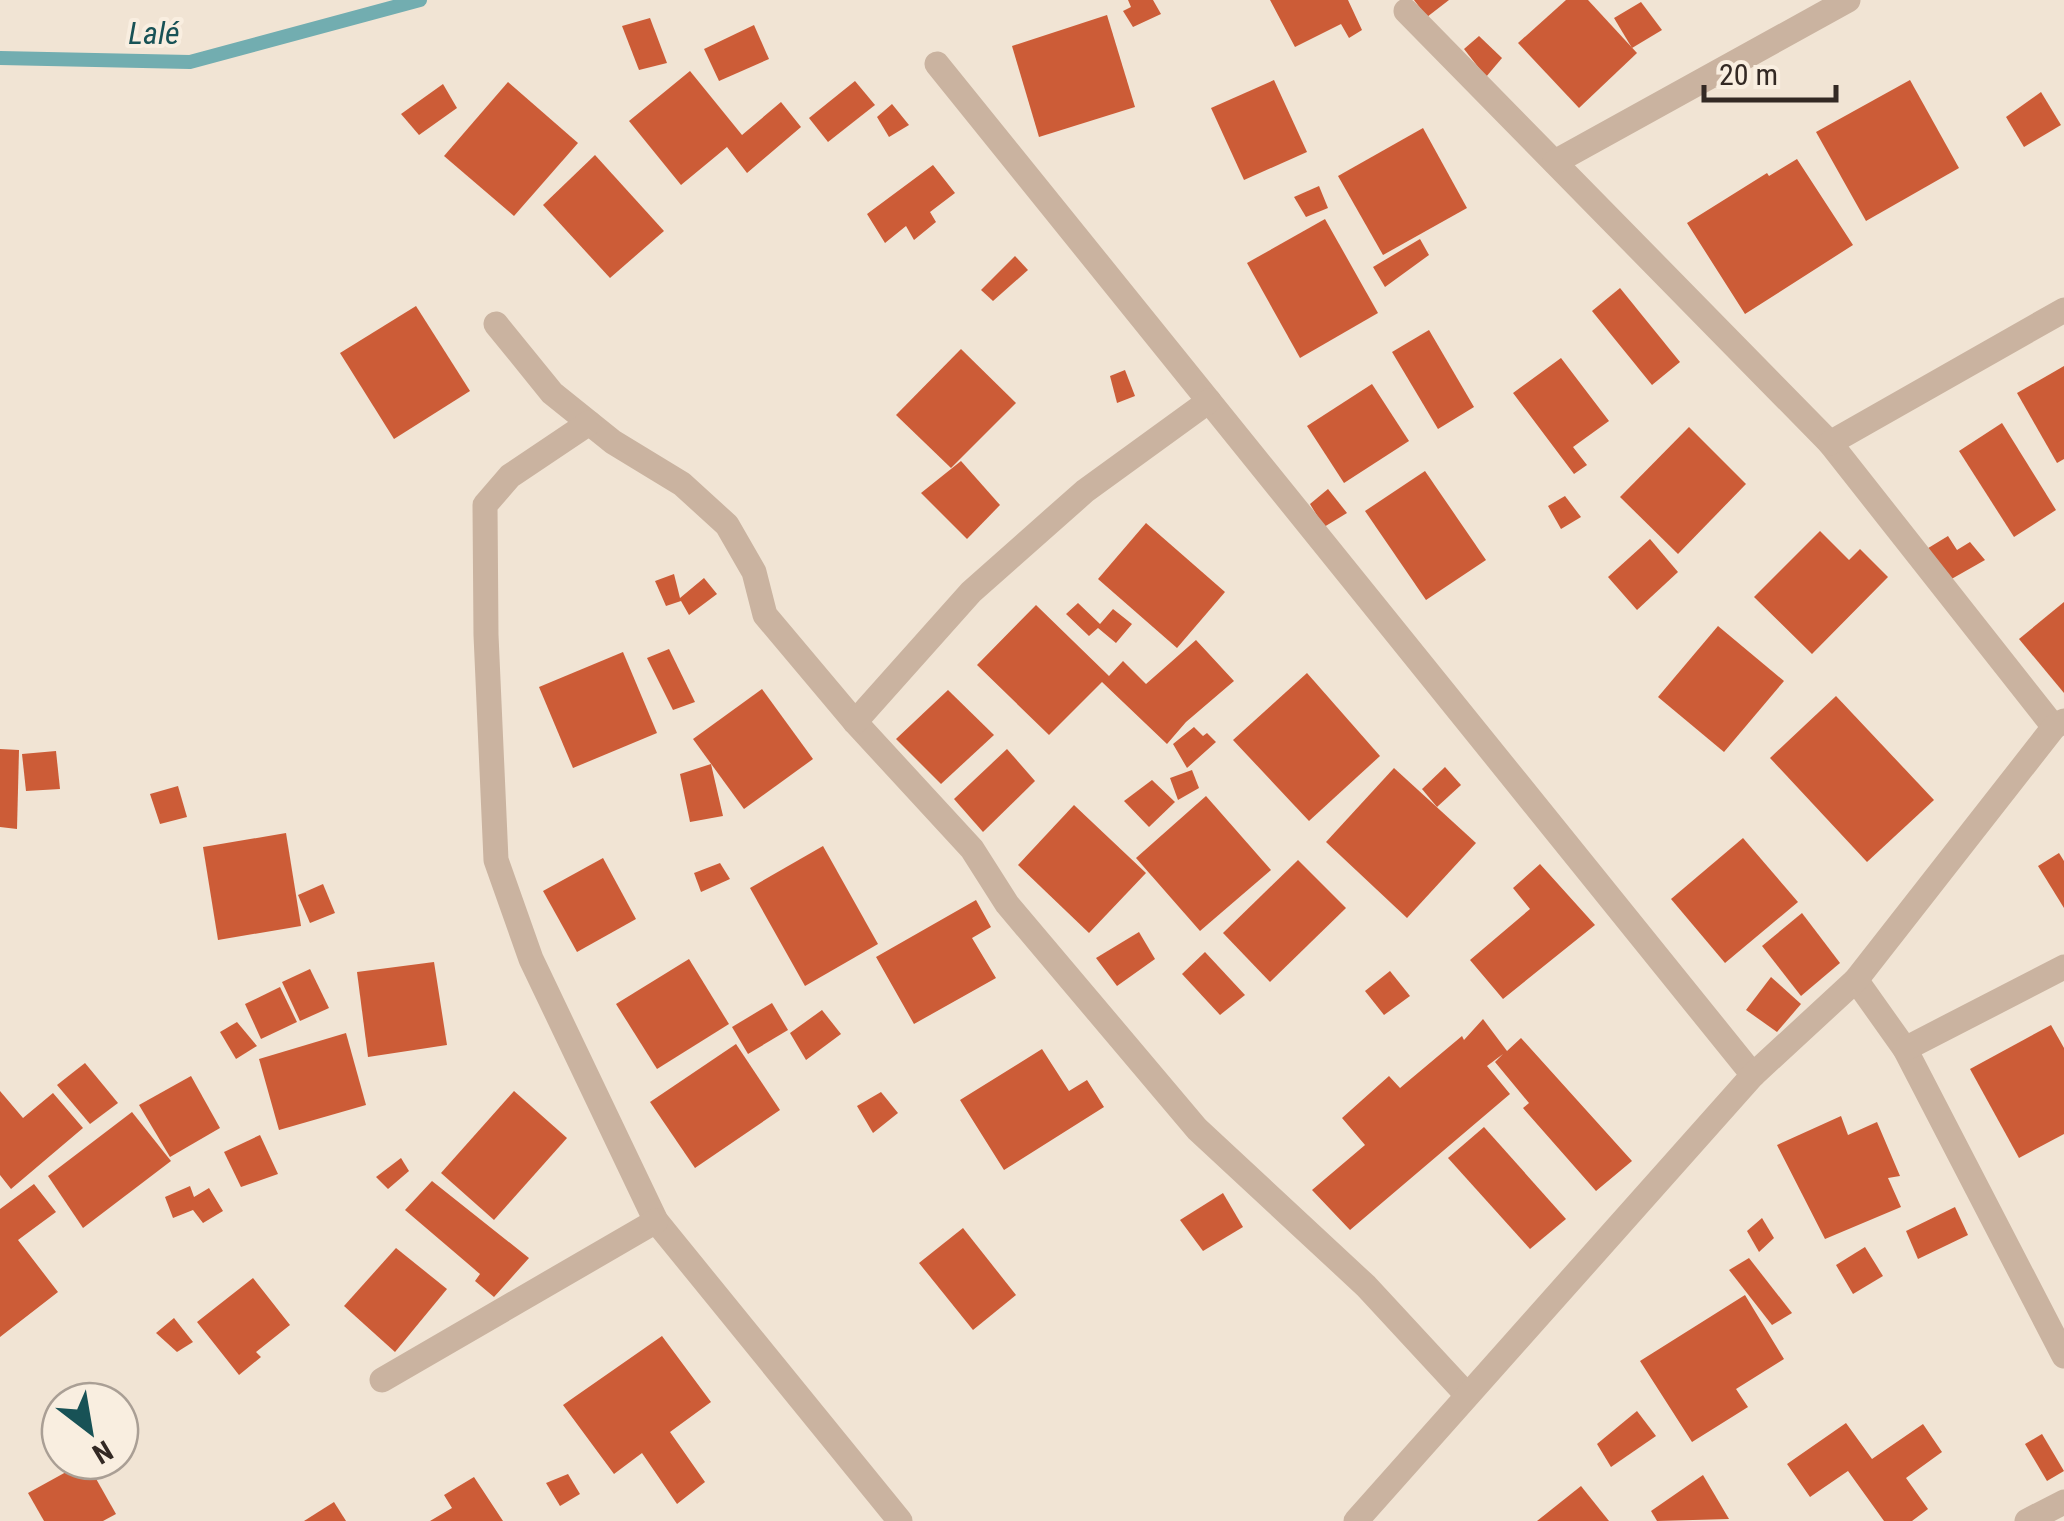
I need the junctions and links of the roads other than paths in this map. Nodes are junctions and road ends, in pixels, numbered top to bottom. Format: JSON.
{"nodes":[{"id":1,"x":1848,"y":0,"type":"edge"},
{"id":2,"x":1406,"y":11,"type":"dead end"},
{"id":3,"x":936,"y":64,"type":"dead end"},
{"id":4,"x":1556,"y":162,"type":"junction"},
{"id":5,"x":2064,"y":310,"type":"edge"},
{"id":6,"x":496,"y":324,"type":"dead end"},
{"id":7,"x":1209,"y":401,"type":"junction"},
{"id":8,"x":589,"y":423,"type":"junction"},
{"id":9,"x":1830,"y":443,"type":"junction"},
{"id":10,"x":854,"y":722,"type":"junction"},
{"id":11,"x":2059,"y":724,"type":"edge"},
{"id":12,"x":2064,"y":967,"type":"edge"},
{"id":13,"x":1856,"y":980,"type":"junction"},
{"id":14,"x":1905,"y":1049,"type":"junction"},
{"id":15,"x":1753,"y":1075,"type":"junction"},
{"id":16,"x":656,"y":1222,"type":"junction"},
{"id":17,"x":2064,"y":1356,"type":"edge"},
{"id":18,"x":382,"y":1380,"type":"dead end"},
{"id":19,"x":1467,"y":1395,"type":"junction"},
{"id":20,"x":2064,"y":1502,"type":"edge"},
{"id":21,"x":900,"y":1521,"type":"edge"},
{"id":22,"x":1356,"y":1521,"type":"edge"},
{"id":23,"x":2027,"y":1521,"type":"edge"}],
"edges":[{"from":1,"to":4,"type":"street"},
{"from":2,"to":4,"type":"street"},
{"from":3,"to":7,"type":"street"},
{"from":4,"to":9,"type":"street"},
{"from":5,"to":9,"type":"street"},
{"from":6,"to":8,"type":"street"},
{"from":7,"to":10,"type":"street"},
{"from":7,"to":15,"type":"street"},
{"from":8,"to":10,"type":"street"},
{"from":8,"to":16,"type":"street"},
{"from":9,"to":11,"type":"street"},
{"from":10,"to":19,"type":"street"},
{"from":11,"to":13,"type":"street"},
{"from":12,"to":14,"type":"street"},
{"from":13,"to":14,"type":"street"},
{"from":13,"to":15,"type":"street"},
{"from":14,"to":17,"type":"street"},
{"from":15,"to":19,"type":"street"},
{"from":16,"to":18,"type":"street"},
{"from":16,"to":21,"type":"street"},
{"from":19,"to":22,"type":"street"},
{"from":20,"to":23,"type":"street"}]}
